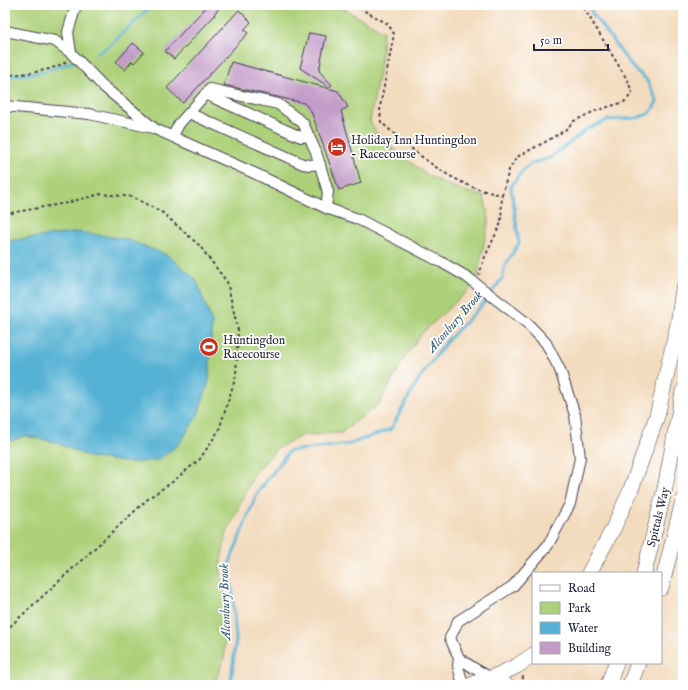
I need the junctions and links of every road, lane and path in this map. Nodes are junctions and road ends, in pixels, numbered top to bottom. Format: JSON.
{"nodes":[{"id":1,"x":76,"y":5,"type":"edge"},
{"id":2,"x":354,"y":5,"type":"edge"},
{"id":3,"x":582,"y":5,"type":"edge"},
{"id":4,"x":5,"y":31,"type":"edge"},
{"id":5,"x":73,"y":55,"type":"junction"},
{"id":6,"x":5,"y":76,"type":"edge"},
{"id":7,"x":205,"y":94,"type":"junction"},
{"id":8,"x":5,"y":106,"type":"edge"},
{"id":9,"x":189,"y":112,"type":"junction"},
{"id":10,"x":155,"y":129,"type":"junction"},
{"id":11,"x":173,"y":136,"type":"junction"},
{"id":12,"x":309,"y":136,"type":"junction"},
{"id":13,"x":320,"y":164,"type":"junction"},
{"id":14,"x":502,"y":195,"type":"junction"},
{"id":15,"x":326,"y":208,"type":"junction"},
{"id":16,"x":5,"y":214,"type":"edge"},
{"id":17,"x":476,"y":283,"type":"junction"},
{"id":18,"x":683,"y":289,"type":"edge"},
{"id":19,"x":683,"y":391,"type":"edge"},
{"id":20,"x":683,"y":501,"type":"edge"},
{"id":21,"x":590,"y":572,"type":"edge"},
{"id":22,"x":644,"y":572,"type":"edge"},
{"id":23,"x":662,"y":584,"type":"edge"},
{"id":24,"x":5,"y":631,"type":"edge"},
{"id":25,"x":532,"y":656,"type":"edge"},
{"id":26,"x":459,"y":658,"type":"junction"},
{"id":27,"x":616,"y":664,"type":"edge"},
{"id":28,"x":638,"y":664,"type":"edge"},
{"id":29,"x":491,"y":678,"type":"junction"},
{"id":30,"x":463,"y":685,"type":"edge"},
{"id":31,"x":469,"y":685,"type":"edge"},
{"id":32,"x":507,"y":685,"type":"edge"},
{"id":33,"x":608,"y":685,"type":"edge"},
{"id":34,"x":630,"y":685,"type":"edge"}],
"edges":[{"from":1,"to":5,"type":"lane"},
{"from":2,"to":14,"type":"path"},
{"from":3,"to":14,"type":"path"},
{"from":4,"to":5,"type":"lane"},
{"from":5,"to":6,"type":"path"},
{"from":5,"to":10,"type":"lane"},
{"from":7,"to":9,"type":"lane"},
{"from":7,"to":12,"type":"lane"},
{"from":7,"to":12,"type":"lane"},
{"from":8,"to":10,"type":"lane"},
{"from":9,"to":11,"type":"lane"},
{"from":9,"to":13,"type":"lane"},
{"from":10,"to":11,"type":"lane"},
{"from":11,"to":15,"type":"lane"},
{"from":12,"to":13,"type":"lane"},
{"from":13,"to":15,"type":"lane"},
{"from":14,"to":17,"type":"path"},
{"from":15,"to":17,"type":"lane"},
{"from":16,"to":24,"type":"path"},
{"from":17,"to":26,"type":"lane"},
{"from":18,"to":21,"type":"highway"},
{"from":19,"to":22,"type":"highway","name":"Spittals Way"},
{"from":20,"to":23,"type":"highway","name":"Spittals Way"},
{"from":25,"to":29,"type":"highway"},
{"from":26,"to":29,"type":"lane"},
{"from":26,"to":30,"type":"lane"},
{"from":27,"to":33,"type":"highway"},
{"from":28,"to":34,"type":"highway"},
{"from":29,"to":31,"type":"main road"},
{"from":29,"to":32,"type":"main road"}]}
